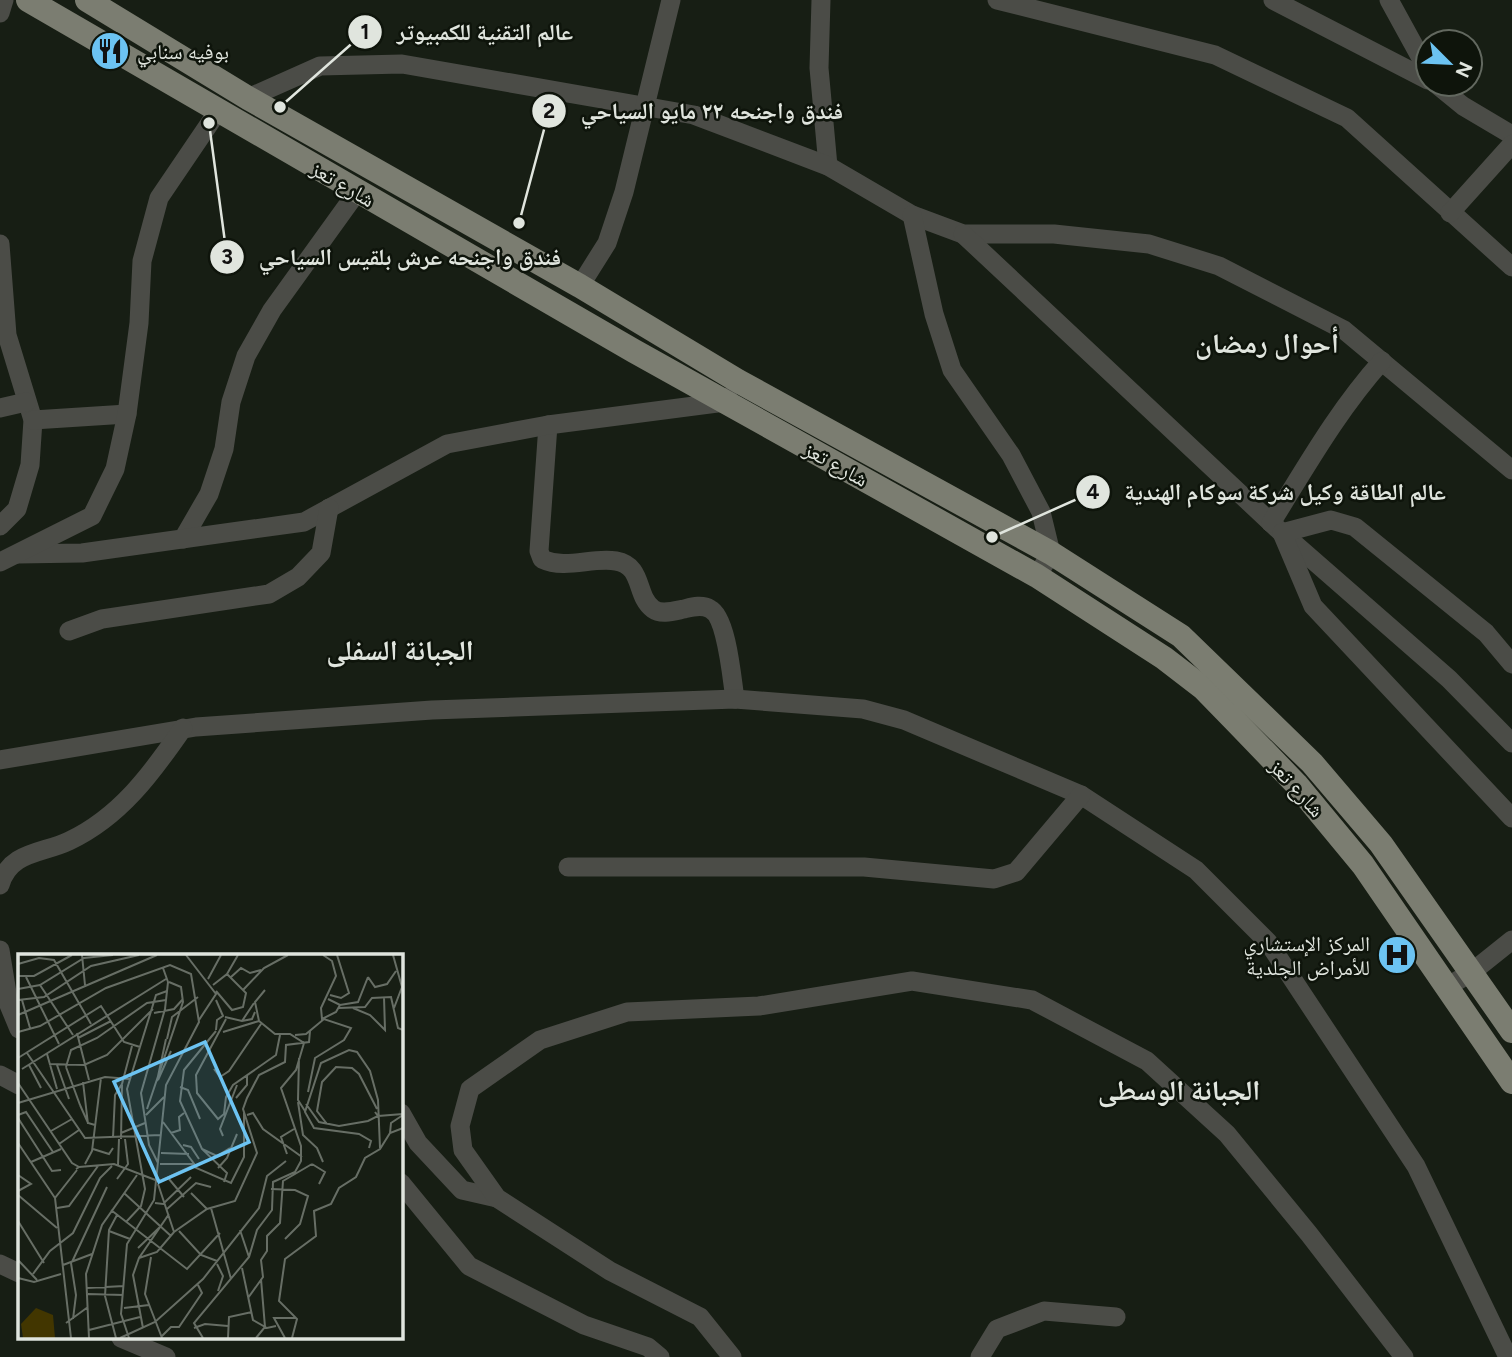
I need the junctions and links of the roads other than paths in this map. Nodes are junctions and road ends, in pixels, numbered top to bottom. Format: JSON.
{"nodes":[{"id":1,"x":4,"y":0,"type":"edge"},
{"id":2,"x":28,"y":0,"type":"edge"},
{"id":3,"x":87,"y":0,"type":"edge"},
{"id":4,"x":671,"y":0,"type":"edge"},
{"id":5,"x":821,"y":0,"type":"edge"},
{"id":6,"x":997,"y":0,"type":"edge"},
{"id":7,"x":1273,"y":0,"type":"edge"},
{"id":8,"x":1388,"y":0,"type":"edge"},
{"id":9,"x":0,"y":13,"type":"edge"},
{"id":10,"x":1414,"y":46,"type":"edge"},
{"id":11,"x":1414,"y":73,"type":"edge"},
{"id":12,"x":248,"y":98,"type":"junction"},
{"id":13,"x":1453,"y":98,"type":"edge"},
{"id":14,"x":647,"y":107,"type":"junction"},
{"id":15,"x":218,"y":111,"type":"junction"},
{"id":16,"x":1512,"y":135,"type":"edge"},
{"id":17,"x":1512,"y":144,"type":"edge"},
{"id":18,"x":828,"y":166,"type":"junction"},
{"id":19,"x":356,"y":192,"type":"junction"},
{"id":20,"x":1450,"y":214,"type":"junction"},
{"id":21,"x":912,"y":215,"type":"junction"},
{"id":22,"x":963,"y":234,"type":"junction"},
{"id":23,"x":0,"y":244,"type":"edge"},
{"id":24,"x":1512,"y":267,"type":"edge"},
{"id":25,"x":580,"y":286,"type":"junction"},
{"id":26,"x":1382,"y":361,"type":"junction"},
{"id":27,"x":738,"y":381,"type":"junction"},
{"id":28,"x":26,"y":402,"type":"junction"},
{"id":29,"x":725,"y":402,"type":"junction"},
{"id":30,"x":0,"y":408,"type":"edge"},
{"id":31,"x":127,"y":414,"type":"junction"},
{"id":32,"x":33,"y":421,"type":"junction"},
{"id":33,"x":548,"y":425,"type":"junction"},
{"id":34,"x":1512,"y":470,"type":"edge"},
{"id":35,"x":329,"y":508,"type":"junction"},
{"id":36,"x":0,"y":526,"type":"edge"},
{"id":37,"x":1277,"y":528,"type":"junction"},
{"id":38,"x":183,"y":539,"type":"junction"},
{"id":39,"x":1051,"y":553,"type":"junction"},
{"id":40,"x":18,"y":554,"type":"junction"},
{"id":41,"x":0,"y":562,"type":"edge"},
{"id":42,"x":1037,"y":576,"type":"junction"},
{"id":43,"x":69,"y":631,"type":"dead end"},
{"id":44,"x":1512,"y":664,"type":"edge"},
{"id":45,"x":735,"y":699,"type":"junction"},
{"id":46,"x":183,"y":728,"type":"junction"},
{"id":47,"x":1512,"y":743,"type":"edge"},
{"id":48,"x":0,"y":760,"type":"edge"},
{"id":49,"x":1081,"y":795,"type":"junction"},
{"id":50,"x":1512,"y":818,"type":"edge"},
{"id":51,"x":568,"y":867,"type":"dead end"},
{"id":52,"x":0,"y":884,"type":"edge"},
{"id":53,"x":1512,"y":940,"type":"edge"},
{"id":54,"x":0,"y":950,"type":"edge"},
{"id":55,"x":1472,"y":972,"type":"junction"},
{"id":56,"x":1445,"y":988,"type":"junction"},
{"id":57,"x":18,"y":1027,"type":"edge"},
{"id":58,"x":1512,"y":1031,"type":"edge"},
{"id":59,"x":0,"y":1075,"type":"edge"},
{"id":60,"x":1512,"y":1082,"type":"edge"},
{"id":61,"x":18,"y":1084,"type":"edge"},
{"id":62,"x":402,"y":1115,"type":"edge"},
{"id":63,"x":402,"y":1184,"type":"edge"},
{"id":64,"x":498,"y":1198,"type":"junction"},
{"id":65,"x":0,"y":1264,"type":"edge"},
{"id":66,"x":18,"y":1273,"type":"edge"},
{"id":67,"x":1116,"y":1317,"type":"dead end"},
{"id":68,"x":126,"y":1340,"type":"edge"},
{"id":69,"x":166,"y":1357,"type":"edge"},
{"id":70,"x":660,"y":1357,"type":"edge"},
{"id":71,"x":732,"y":1357,"type":"edge"},
{"id":72,"x":980,"y":1357,"type":"edge"},
{"id":73,"x":1404,"y":1357,"type":"edge"},
{"id":74,"x":1508,"y":1357,"type":"edge"}],
"edges":[{"from":1,"to":9,"type":"street"},
{"from":2,"to":15,"type":"main road","name":"شارع تعز"},
{"from":3,"to":12,"type":"main road","name":"شارع تعز"},
{"from":4,"to":14,"type":"street"},
{"from":5,"to":18,"type":"street"},
{"from":6,"to":20,"type":"street"},
{"from":7,"to":11,"type":"street"},
{"from":8,"to":10,"type":"street"},
{"from":12,"to":14,"type":"street"},
{"from":12,"to":25,"type":"main road","name":"شارع تعز"},
{"from":13,"to":16,"type":"street"},
{"from":14,"to":18,"type":"street"},
{"from":14,"to":25,"type":"street"},
{"from":15,"to":19,"type":"main road","name":"شارع تعز"},
{"from":15,"to":31,"type":"street"},
{"from":17,"to":20,"type":"street"},
{"from":18,"to":21,"type":"street"},
{"from":19,"to":29,"type":"main road","name":"شارع تعز"},
{"from":19,"to":38,"type":"street"},
{"from":20,"to":24,"type":"street"},
{"from":21,"to":22,"type":"street"},
{"from":21,"to":39,"type":"street"},
{"from":22,"to":26,"type":"street"},
{"from":22,"to":37,"type":"street"},
{"from":23,"to":28,"type":"street"},
{"from":25,"to":27,"type":"main road","name":"شارع تعز"},
{"from":26,"to":34,"type":"street"},
{"from":26,"to":37,"type":"street"},
{"from":27,"to":29,"type":"street"},
{"from":27,"to":39,"type":"main road","name":"شارع تعز"},
{"from":28,"to":30,"type":"street"},
{"from":28,"to":32,"type":"street"},
{"from":29,"to":33,"type":"street"},
{"from":29,"to":42,"type":"main road","name":"شارع تعز"},
{"from":31,"to":32,"type":"street"},
{"from":31,"to":40,"type":"street"},
{"from":32,"to":36,"type":"street"},
{"from":33,"to":35,"type":"street"},
{"from":33,"to":45,"type":"street"},
{"from":35,"to":38,"type":"street"},
{"from":35,"to":43,"type":"street"},
{"from":37,"to":44,"type":"street"},
{"from":37,"to":47,"type":"street"},
{"from":37,"to":50,"type":"street"},
{"from":38,"to":40,"type":"street"},
{"from":39,"to":42,"type":"street"},
{"from":39,"to":55,"type":"main road","name":"شارع تعز"},
{"from":40,"to":41,"type":"street"},
{"from":42,"to":56,"type":"main road","name":"شارع تعز"},
{"from":45,"to":46,"type":"street"},
{"from":45,"to":49,"type":"street"},
{"from":46,"to":48,"type":"street"},
{"from":46,"to":52,"type":"street"},
{"from":49,"to":51,"type":"street"},
{"from":49,"to":74,"type":"street"},
{"from":53,"to":55,"type":"street"},
{"from":54,"to":57,"type":"street"},
{"from":55,"to":56,"type":"street"},
{"from":55,"to":58,"type":"main road","name":"شارع تعز"},
{"from":56,"to":60,"type":"main road","name":"شارع تعز"},
{"from":59,"to":61,"type":"street"},
{"from":62,"to":64,"type":"street"},
{"from":63,"to":70,"type":"street"},
{"from":64,"to":71,"type":"street"},
{"from":64,"to":73,"type":"street"},
{"from":65,"to":66,"type":"street"},
{"from":67,"to":72,"type":"street"},
{"from":68,"to":69,"type":"street"}]}
